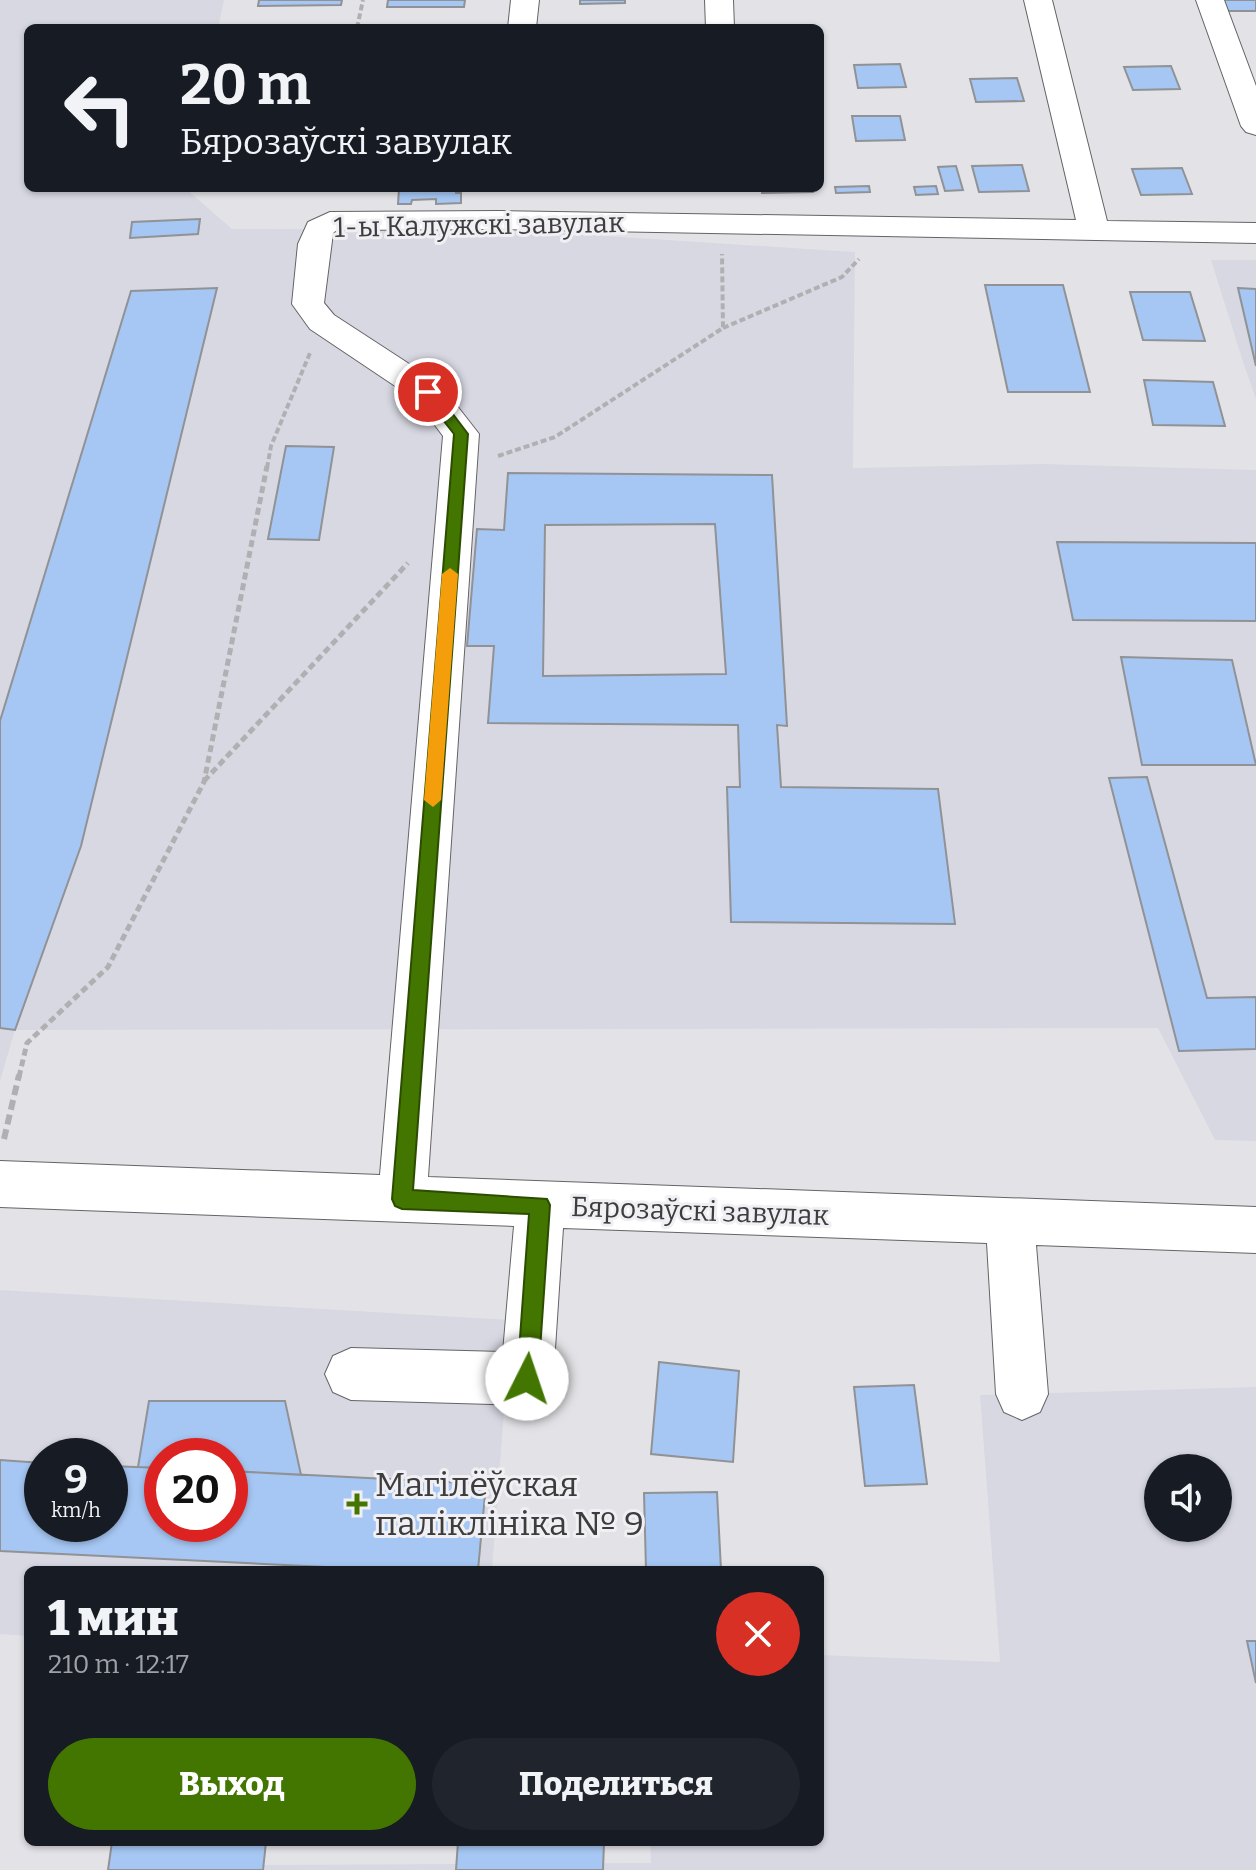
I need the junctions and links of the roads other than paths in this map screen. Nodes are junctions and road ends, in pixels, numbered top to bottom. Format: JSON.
{"nodes":[{"id":1,"x":525,"y":0,"type":"edge"},
{"id":2,"x":719,"y":0,"type":"edge"},
{"id":3,"x":1038,"y":0,"type":"edge"},
{"id":4,"x":1210,"y":0,"type":"edge"},
{"id":5,"x":522,"y":24,"type":"edge"},
{"id":6,"x":720,"y":24,"type":"edge"},
{"id":7,"x":1256,"y":126,"type":"edge"},
{"id":8,"x":502,"y":204,"type":"edge"},
{"id":9,"x":1094,"y":232,"type":"junction"},
{"id":10,"x":1256,"y":233,"type":"edge"},
{"id":11,"x":2,"y":1163,"type":"edge"},
{"id":12,"x":402,"y":1199,"type":"junction"},
{"id":13,"x":540,"y":1205,"type":"junction"},
{"id":14,"x":1010,"y":1223,"type":"junction"},
{"id":15,"x":1256,"y":1230,"type":"edge"},
{"id":16,"x":351,"y":1374,"type":"dead end"},
{"id":17,"x":1022,"y":1394,"type":"dead end"}],
"edges":[{"from":1,"to":5,"type":"street"},
{"from":2,"to":6,"type":"street"},
{"from":3,"to":9,"type":"street"},
{"from":4,"to":7,"type":"street"},
{"from":8,"to":9,"type":"street","name":"1-ы Калужскі завулак"},
{"from":8,"to":12,"type":"street","name":"1-ы Калужскі завулак"},
{"from":9,"to":10,"type":"street","name":"1-ы Калужскі завулак"},
{"from":11,"to":12,"type":"street","name":"Бярозаўскі завулак"},
{"from":12,"to":13,"type":"street","name":"Бярозаўскі завулак"},
{"from":13,"to":14,"type":"street","name":"Бярозаўскі завулак"},
{"from":13,"to":16,"type":"street"},
{"from":14,"to":15,"type":"street","name":"Бярозаўскі завулак"},
{"from":14,"to":17,"type":"street"}]}
